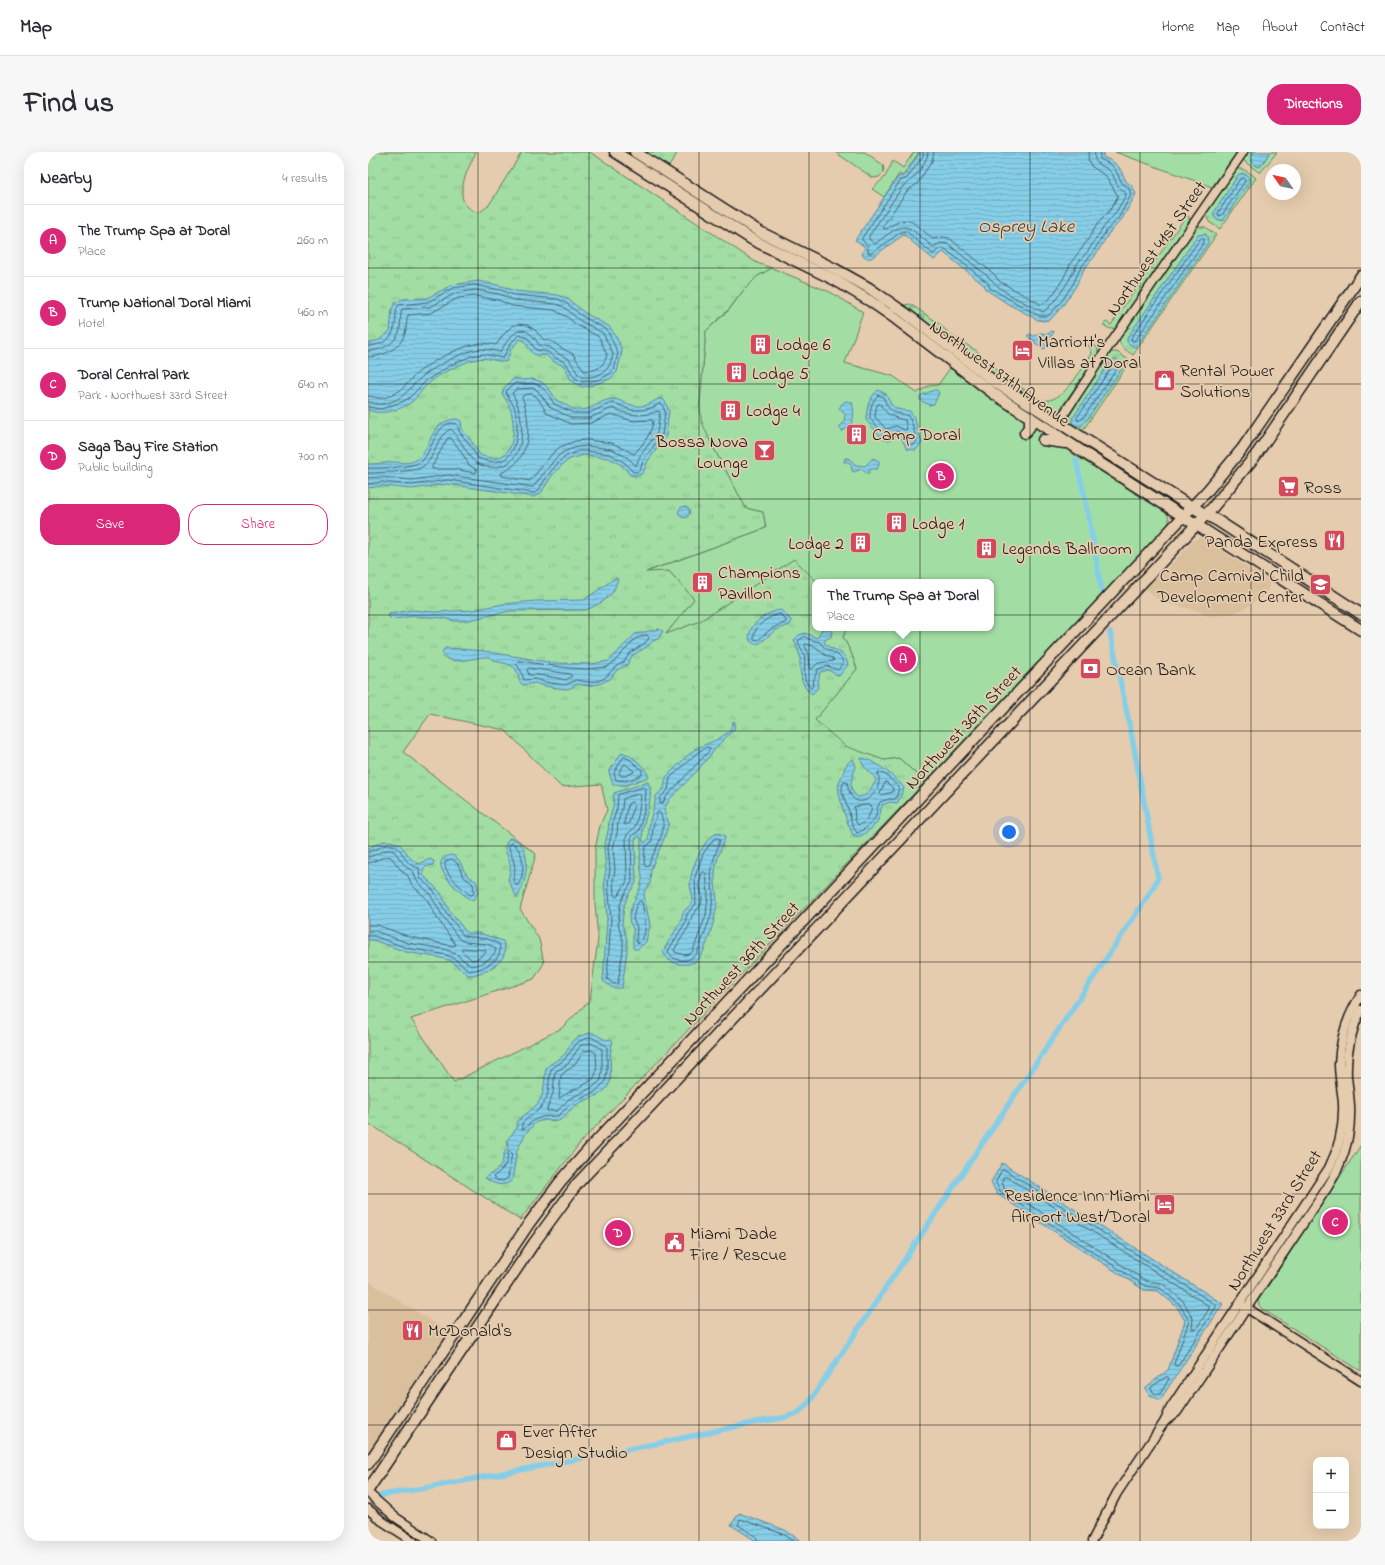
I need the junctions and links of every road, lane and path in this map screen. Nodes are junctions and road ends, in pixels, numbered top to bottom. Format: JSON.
{"nodes":[{"id":1,"x":615,"y":152,"type":"edge"},
{"id":2,"x":635,"y":152,"type":"edge"},
{"id":3,"x":1243,"y":152,"type":"edge"},
{"id":4,"x":1361,"y":276,"type":"edge"},
{"id":5,"x":1361,"y":301,"type":"edge"},
{"id":6,"x":882,"y":303,"type":"junction"},
{"id":7,"x":1285,"y":387,"type":"junction"},
{"id":8,"x":1284,"y":414,"type":"junction"},
{"id":9,"x":1030,"y":417,"type":"junction"},
{"id":10,"x":1058,"y":423,"type":"junction"},
{"id":11,"x":1026,"y":433,"type":"dead end"},
{"id":12,"x":1043,"y":440,"type":"dead end"},
{"id":13,"x":1069,"y":444,"type":"junction"},
{"id":14,"x":1098,"y":462,"type":"junction"},
{"id":15,"x":1134,"y":471,"type":"junction"},
{"id":16,"x":1193,"y":507,"type":"junction"},
{"id":17,"x":1206,"y":515,"type":"junction"},
{"id":18,"x":1184,"y":517,"type":"junction"},
{"id":19,"x":1196,"y":525,"type":"junction"},
{"id":20,"x":1138,"y":566,"type":"junction"},
{"id":21,"x":1124,"y":580,"type":"junction"},
{"id":22,"x":1133,"y":592,"type":"junction"},
{"id":23,"x":1333,"y":597,"type":"junction"},
{"id":24,"x":1123,"y":602,"type":"junction"},
{"id":25,"x":1326,"y":608,"type":"junction"},
{"id":26,"x":1361,"y":614,"type":"edge"},
{"id":27,"x":1361,"y":630,"type":"edge"},
{"id":28,"x":934,"y":782,"type":"junction"},
{"id":29,"x":944,"y":793,"type":"junction"},
{"id":30,"x":827,"y":896,"type":"junction"},
{"id":31,"x":837,"y":907,"type":"junction"},
{"id":32,"x":774,"y":952,"type":"junction"},
{"id":33,"x":784,"y":963,"type":"junction"},
{"id":34,"x":1361,"y":995,"type":"edge"},
{"id":35,"x":1361,"y":1010,"type":"edge"},
{"id":36,"x":718,"y":1012,"type":"junction"},
{"id":37,"x":728,"y":1022,"type":"junction"},
{"id":38,"x":670,"y":1062,"type":"junction"},
{"id":39,"x":680,"y":1073,"type":"junction"},
{"id":40,"x":522,"y":1234,"type":"junction"},
{"id":41,"x":534,"y":1243,"type":"junction"},
{"id":42,"x":486,"y":1288,"type":"junction"},
{"id":43,"x":1243,"y":1306,"type":"junction"},
{"id":44,"x":490,"y":1309,"type":"junction"},
{"id":45,"x":478,"y":1327,"type":"junction"},
{"id":46,"x":459,"y":1329,"type":"junction"},
{"id":47,"x":460,"y":1353,"type":"junction"},
{"id":48,"x":438,"y":1360,"type":"junction"},
{"id":49,"x":450,"y":1368,"type":"junction"},
{"id":50,"x":1361,"y":1381,"type":"edge"},
{"id":51,"x":368,"y":1464,"type":"edge"},
{"id":52,"x":368,"y":1492,"type":"edge"},
{"id":53,"x":368,"y":1509,"type":"edge"},
{"id":54,"x":413,"y":1541,"type":"edge"},
{"id":55,"x":431,"y":1541,"type":"edge"},
{"id":56,"x":1092,"y":1541,"type":"edge"}],
"edges":[{"from":1,"to":6,"type":"main road","name":"Northwest 87th Avenue"},
{"from":2,"to":6,"type":"main road","name":"Northwest 87th Avenue"},
{"from":3,"to":10,"type":"street","name":"Northwest 41st Street"},
{"from":4,"to":7,"type":"main road","name":"Northwest 36th Street"},
{"from":5,"to":8,"type":"main road","name":"Northwest 36th Street"},
{"from":6,"to":9,"type":"main road","name":"Northwest 87th Avenue"},
{"from":6,"to":10,"type":"main road","name":"Northwest 87th Avenue"},
{"from":7,"to":8,"type":"main road"},
{"from":7,"to":16,"type":"main road","name":"Northwest 36th Street"},
{"from":8,"to":17,"type":"main road","name":"Northwest 36th Street"},
{"from":9,"to":11,"type":"main road"},
{"from":9,"to":13,"type":"main road","name":"Northwest 87th Avenue"},
{"from":10,"to":15,"type":"main road","name":"Northwest 87th Avenue"},
{"from":12,"to":13,"type":"main road"},
{"from":13,"to":14,"type":"main road","name":"Northwest 87th Avenue"},
{"from":14,"to":15,"type":"main road"},
{"from":14,"to":18,"type":"main road","name":"Northwest 87th Avenue"},
{"from":15,"to":16,"type":"main road","name":"Northwest 87th Avenue"},
{"from":16,"to":17,"type":"main road","name":"Northwest 87th Avenue"},
{"from":16,"to":18,"type":"main road","name":"Northwest 36th Street"},
{"from":17,"to":19,"type":"main road","name":"Northwest 36th Street"},
{"from":17,"to":23,"type":"main road","name":"Northwest 87th Avenue"},
{"from":18,"to":19,"type":"main road","name":"Northwest 87th Avenue"},
{"from":18,"to":20,"type":"main road","name":"Northwest 36th Street"},
{"from":19,"to":22,"type":"main road","name":"Northwest 36th Street"},
{"from":19,"to":25,"type":"main road","name":"Northwest 87th Avenue"},
{"from":20,"to":21,"type":"main road","name":"Northwest 36th Street"},
{"from":20,"to":22,"type":"main road"},
{"from":21,"to":24,"type":"main road"},
{"from":21,"to":28,"type":"main road","name":"Northwest 36th Street"},
{"from":22,"to":24,"type":"main road","name":"Northwest 36th Street"},
{"from":23,"to":25,"type":"main road"},
{"from":23,"to":26,"type":"main road","name":"Northwest 87th Avenue"},
{"from":24,"to":29,"type":"main road","name":"Northwest 36th Street"},
{"from":25,"to":27,"type":"main road","name":"Northwest 87th Avenue"},
{"from":28,"to":29,"type":"main road"},
{"from":28,"to":30,"type":"main road","name":"Northwest 36th Street"},
{"from":29,"to":31,"type":"main road","name":"Northwest 36th Street"},
{"from":30,"to":31,"type":"main road"},
{"from":30,"to":32,"type":"main road","name":"Northwest 36th Street"},
{"from":31,"to":33,"type":"main road","name":"Northwest 36th Street"},
{"from":32,"to":33,"type":"main road"},
{"from":32,"to":36,"type":"main road","name":"Northwest 36th Street"},
{"from":33,"to":37,"type":"main road","name":"Northwest 36th Street"},
{"from":34,"to":43,"type":"street","name":"Northwest 33rd Street"},
{"from":35,"to":43,"type":"street","name":"Northwest 33rd Street"},
{"from":36,"to":37,"type":"main road"},
{"from":36,"to":38,"type":"main road","name":"Northwest 36th Street"},
{"from":37,"to":39,"type":"main road","name":"Northwest 36th Street"},
{"from":38,"to":39,"type":"main road"},
{"from":38,"to":40,"type":"main road","name":"Northwest 36th Street"},
{"from":39,"to":41,"type":"main road","name":"Northwest 36th Street"},
{"from":40,"to":41,"type":"main road"},
{"from":40,"to":42,"type":"main road"},
{"from":41,"to":44,"type":"main road"},
{"from":42,"to":44,"type":"main road"},
{"from":42,"to":46,"type":"main road"},
{"from":43,"to":50,"type":"street"},
{"from":43,"to":56,"type":"street","name":"Northwest 33rd Street"},
{"from":44,"to":45,"type":"main road"},
{"from":45,"to":46,"type":"main road"},
{"from":45,"to":47,"type":"main road"},
{"from":46,"to":47,"type":"main road"},
{"from":46,"to":48,"type":"main road"},
{"from":47,"to":49,"type":"main road"},
{"from":48,"to":49,"type":"main road"},
{"from":48,"to":51,"type":"main road"},
{"from":49,"to":52,"type":"main road"},
{"from":52,"to":55,"type":"street"},
{"from":53,"to":54,"type":"street"}]}
